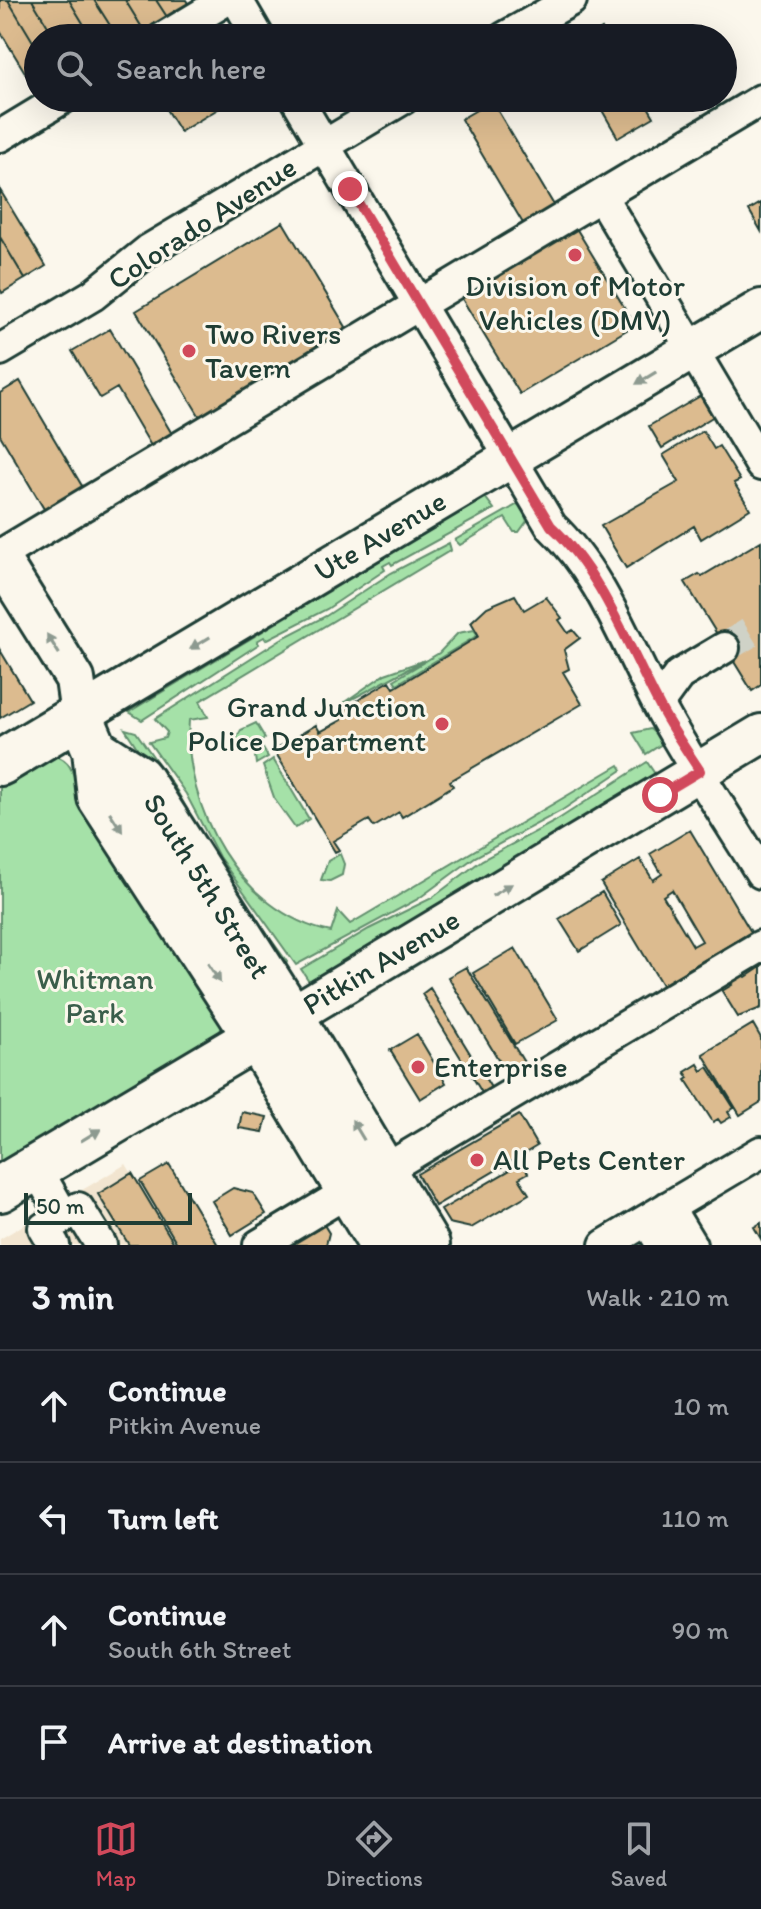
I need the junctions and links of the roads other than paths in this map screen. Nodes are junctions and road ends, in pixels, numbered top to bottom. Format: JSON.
{"nodes":[{"id":1,"x":226,"y":0,"type":"edge"},
{"id":2,"x":237,"y":0,"type":"edge"},
{"id":3,"x":571,"y":0,"type":"edge"},
{"id":4,"x":186,"y":24,"type":"edge"},
{"id":5,"x":251,"y":24,"type":"edge"},
{"id":6,"x":529,"y":24,"type":"edge"},
{"id":7,"x":761,"y":100,"type":"edge"},
{"id":8,"x":40,"y":112,"type":"edge"},
{"id":9,"x":304,"y":112,"type":"edge"},
{"id":10,"x":380,"y":112,"type":"edge"},
{"id":11,"x":0,"y":136,"type":"edge"},
{"id":12,"x":324,"y":145,"type":"junction"},
{"id":13,"x":601,"y":196,"type":"junction"},
{"id":14,"x":420,"y":304,"type":"junction"},
{"id":15,"x":761,"y":309,"type":"edge"},
{"id":16,"x":0,"y":350,"type":"edge"},
{"id":17,"x":693,"y":350,"type":"junction"},
{"id":18,"x":512,"y":457,"type":"junction"},
{"id":19,"x":761,"y":465,"type":"edge"},
{"id":20,"x":0,"y":557,"type":"edge"},
{"id":21,"x":724,"y":648,"type":"tunnel mouth"},
{"id":22,"x":658,"y":704,"type":"junction"},
{"id":23,"x":87,"y":732,"type":"junction"},
{"id":24,"x":761,"y":734,"type":"edge"},
{"id":25,"x":0,"y":763,"type":"edge"},
{"id":26,"x":700,"y":771,"type":"junction"},
{"id":27,"x":761,"y":873,"type":"edge"},
{"id":28,"x":761,"y":946,"type":"edge"},
{"id":29,"x":273,"y":1027,"type":"junction"},
{"id":30,"x":761,"y":1152,"type":"edge"},
{"id":31,"x":18,"y":1179,"type":"edge"},
{"id":32,"x":369,"y":1204,"type":"edge"},
{"id":33,"x":64,"y":1217,"type":"junction"},
{"id":34,"x":659,"y":1224,"type":"edge"},
{"id":35,"x":54,"y":1245,"type":"edge"},
{"id":36,"x":101,"y":1245,"type":"edge"},
{"id":37,"x":259,"y":1245,"type":"edge"},
{"id":38,"x":401,"y":1245,"type":"edge"},
{"id":39,"x":427,"y":1245,"type":"edge"},
{"id":40,"x":605,"y":1245,"type":"edge"},
{"id":41,"x":691,"y":1245,"type":"edge"}],
"edges":[{"from":1,"to":4,"type":"street"},
{"from":2,"to":5,"type":"street"},
{"from":3,"to":6,"type":"street"},
{"from":7,"to":13,"type":"street"},
{"from":8,"to":11,"type":"street"},
{"from":9,"to":12,"type":"street"},
{"from":10,"to":12,"type":"street","name":"Colorado Avenue"},
{"from":12,"to":14,"type":"street"},
{"from":12,"to":16,"type":"street","name":"Colorado Avenue"},
{"from":13,"to":14,"type":"street"},
{"from":13,"to":17,"type":"street"},
{"from":14,"to":18,"type":"street"},
{"from":14,"to":20,"type":"street"},
{"from":15,"to":17,"type":"main road","name":"Ute Avenue"},
{"from":17,"to":18,"type":"main road","name":"Ute Avenue","one_way":true},
{"from":17,"to":19,"type":"street"},
{"from":18,"to":22,"type":"street"},
{"from":18,"to":23,"type":"main road","name":"Ute Avenue","one_way":true},
{"from":23,"to":20,"type":"main road","name":"South 5th Street","one_way":true},
{"from":21,"to":22,"type":"street"},
{"from":22,"to":26,"type":"street"},
{"from":23,"to":25,"type":"highway","name":"Ute Avenue"},
{"from":23,"to":29,"type":"highway","name":"South 5th Street"},
{"from":24,"to":26,"type":"main road","name":"Pitkin Avenue"},
{"from":26,"to":27,"type":"street"},
{"from":29,"to":26,"type":"main road","name":"Pitkin Avenue","one_way":true},
{"from":28,"to":32,"type":"street"},
{"from":31,"to":29,"type":"highway","name":"Pitkin Avenue","one_way":true},
{"from":29,"to":32,"type":"highway","name":"South 5th Street"},
{"from":30,"to":34,"type":"street"},
{"from":31,"to":33,"type":"street"},
{"from":32,"to":37,"type":"street"},
{"from":32,"to":38,"type":"highway"},
{"from":32,"to":39,"type":"highway","name":"South 5th Street"},
{"from":33,"to":35,"type":"street"},
{"from":33,"to":36,"type":"street"},
{"from":34,"to":40,"type":"street"},
{"from":34,"to":41,"type":"street"}]}
